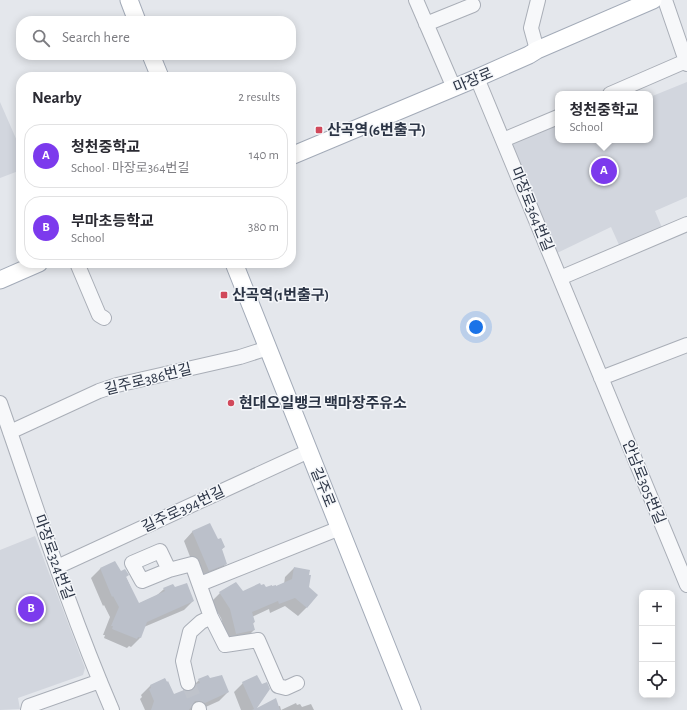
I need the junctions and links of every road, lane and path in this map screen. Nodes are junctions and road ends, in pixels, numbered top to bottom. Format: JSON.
{"nodes":[{"id":1,"x":129,"y":0,"type":"edge"},
{"id":2,"x":416,"y":0,"type":"edge"},
{"id":3,"x":538,"y":0,"type":"edge"},
{"id":4,"x":653,"y":0,"type":"edge"},
{"id":5,"x":665,"y":0,"type":"edge"},
{"id":6,"x":474,"y":5,"type":"dead end"},
{"id":7,"x":135,"y":16,"type":"edge"},
{"id":8,"x":426,"y":24,"type":"junction"},
{"id":9,"x":537,"y":50,"type":"junction"},
{"id":10,"x":152,"y":60,"type":"edge"},
{"id":11,"x":686,"y":63,"type":"edge"},
{"id":12,"x":154,"y":72,"type":"edge"},
{"id":13,"x":477,"y":78,"type":"junction"},
{"id":14,"x":454,"y":88,"type":"junction"},
{"id":15,"x":617,"y":91,"type":"edge"},
{"id":16,"x":555,"y":118,"type":"edge"},
{"id":17,"x":503,"y":140,"type":"junction"},
{"id":18,"x":296,"y":154,"type":"edge"},
{"id":19,"x":687,"y":224,"type":"edge"},
{"id":20,"x":28,"y":268,"type":"edge"},
{"id":21,"x":79,"y":268,"type":"edge"},
{"id":22,"x":236,"y":268,"type":"edge"},
{"id":23,"x":560,"y":278,"type":"junction"},
{"id":24,"x":0,"y":280,"type":"edge"},
{"id":25,"x":104,"y":318,"type":"dead end"},
{"id":26,"x":687,"y":345,"type":"edge"},
{"id":27,"x":268,"y":348,"type":"junction"},
{"id":28,"x":601,"y":378,"type":"junction"},
{"id":29,"x":0,"y":403,"type":"edge"},
{"id":30,"x":10,"y":432,"type":"junction"},
{"id":31,"x":309,"y":451,"type":"junction"},
{"id":32,"x":340,"y":528,"type":"junction"},
{"id":33,"x":57,"y":567,"type":"junction"},
{"id":34,"x":169,"y":570,"type":"dead end"},
{"id":35,"x":200,"y":584,"type":"junction"},
{"id":36,"x":687,"y":585,"type":"edge"},
{"id":37,"x":211,"y":617,"type":"junction"},
{"id":38,"x":100,"y":681,"type":"junction"},
{"id":39,"x":188,"y":683,"type":"tunnel mouth"},
{"id":40,"x":298,"y":683,"type":"dead end"},
{"id":41,"x":28,"y":710,"type":"edge"},
{"id":42,"x":112,"y":710,"type":"edge"},
{"id":43,"x":412,"y":710,"type":"edge"}],
"edges":[{"from":1,"to":7,"type":"main road"},
{"from":2,"to":8,"type":"street"},
{"from":3,"to":9,"type":"street"},
{"from":4,"to":9,"type":"main road","name":"마장로"},
{"from":5,"to":11,"type":"street"},
{"from":6,"to":8,"type":"street"},
{"from":8,"to":14,"type":"street"},
{"from":9,"to":13,"type":"main road","name":"마장로"},
{"from":10,"to":12,"type":"main road"},
{"from":11,"to":15,"type":"street"},
{"from":13,"to":14,"type":"main road","name":"마장로"},
{"from":13,"to":17,"type":"street","name":"마장로364번길"},
{"from":14,"to":18,"type":"main road","name":"마장로"},
{"from":16,"to":17,"type":"street"},
{"from":17,"to":23,"type":"street","name":"마장로364번길"},
{"from":19,"to":23,"type":"street"},
{"from":20,"to":24,"type":"main road"},
{"from":21,"to":25,"type":"street"},
{"from":22,"to":27,"type":"main road","name":"길주로"},
{"from":23,"to":28,"type":"street","name":"마장로364번길"},
{"from":26,"to":28,"type":"street"},
{"from":27,"to":30,"type":"street","name":"길주로386번길"},
{"from":27,"to":31,"type":"main road","name":"길주로"},
{"from":28,"to":36,"type":"street","name":"안남로305번길"},
{"from":29,"to":30,"type":"street","name":"마장로324번길"},
{"from":30,"to":33,"type":"street","name":"마장로324번길"},
{"from":31,"to":32,"type":"main road","name":"길주로"},
{"from":31,"to":33,"type":"street","name":"길주로394번길"},
{"from":32,"to":35,"type":"street"},
{"from":32,"to":43,"type":"main road","name":"길주로"},
{"from":33,"to":38,"type":"street","name":"마장로324번길"},
{"from":34,"to":35,"type":"street"},
{"from":35,"to":37,"type":"street"},
{"from":37,"to":39,"type":"street"},
{"from":37,"to":40,"type":"street"},
{"from":38,"to":41,"type":"street"},
{"from":38,"to":42,"type":"street","name":"마장로324번길"}]}
